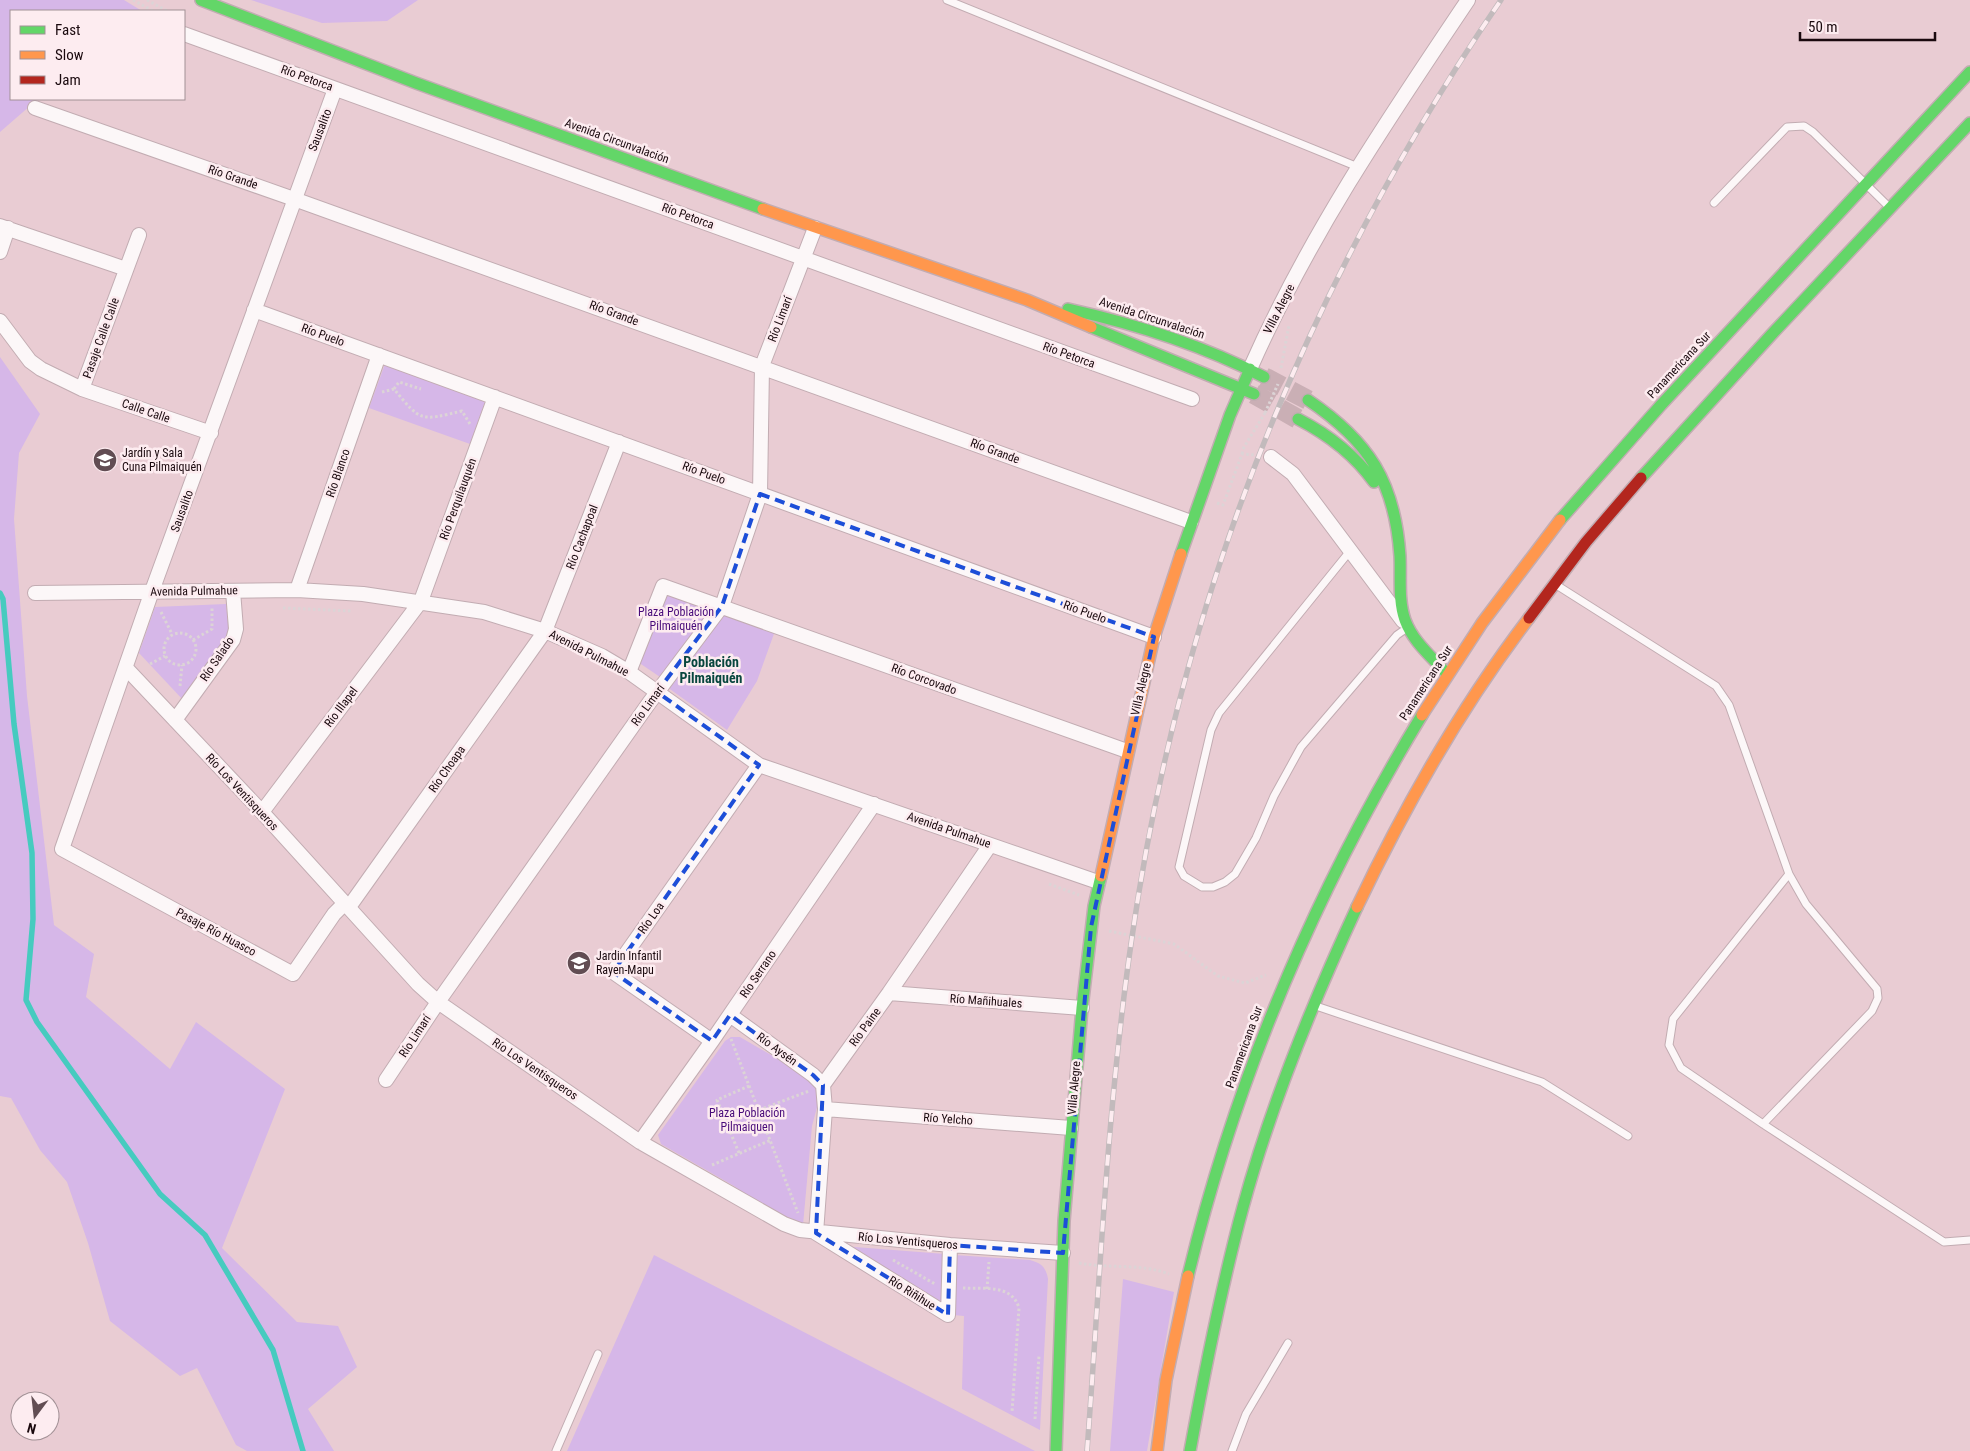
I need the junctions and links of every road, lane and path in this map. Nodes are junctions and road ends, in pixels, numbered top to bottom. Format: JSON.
{"nodes":[{"id":1,"x":133,"y":0,"type":"edge"},
{"id":2,"x":147,"y":0,"type":"edge"},
{"id":3,"x":201,"y":0,"type":"edge"},
{"id":4,"x":947,"y":0,"type":"edge"},
{"id":5,"x":1468,"y":0,"type":"edge"},
{"id":6,"x":151,"y":10,"type":"edge"},
{"id":7,"x":165,"y":10,"type":"edge"},
{"id":8,"x":185,"y":34,"type":"edge"},
{"id":9,"x":1970,"y":72,"type":"edge"},
{"id":10,"x":335,"y":89,"type":"junction"},
{"id":11,"x":35,"y":108,"type":"dead end"},
{"id":12,"x":1970,"y":122,"type":"edge"},
{"id":13,"x":1358,"y":168,"type":"junction"},
{"id":14,"x":1865,"y":185,"type":"junction"},
{"id":15,"x":294,"y":199,"type":"junction"},
{"id":16,"x":1714,"y":203,"type":"dead end"},
{"id":17,"x":1890,"y":208,"type":"junction"},
{"id":18,"x":4,"y":227,"type":"edge"},
{"id":19,"x":815,"y":228,"type":"junction"},
{"id":20,"x":139,"y":235,"type":"dead end"},
{"id":21,"x":0,"y":252,"type":"edge"},
{"id":22,"x":804,"y":259,"type":"junction"},
{"id":23,"x":126,"y":269,"type":"junction"},
{"id":24,"x":1027,"y":300,"type":"junction"},
{"id":25,"x":254,"y":310,"type":"junction"},
{"id":26,"x":0,"y":321,"type":"edge"},
{"id":27,"x":379,"y":356,"type":"junction"},
{"id":28,"x":762,"y":366,"type":"junction"},
{"id":29,"x":1250,"y":369,"type":"junction"},
{"id":30,"x":1264,"y":377,"type":"tunnel mouth"},
{"id":31,"x":1278,"y":384,"type":"dead end"},
{"id":32,"x":82,"y":389,"type":"junction"},
{"id":33,"x":394,"y":389,"type":"junction"},
{"id":34,"x":1242,"y":389,"type":"junction"},
{"id":35,"x":423,"y":390,"type":"dead end"},
{"id":36,"x":1254,"y":394,"type":"tunnel mouth"},
{"id":37,"x":365,"y":395,"type":"junction"},
{"id":38,"x":495,"y":397,"type":"junction"},
{"id":39,"x":1192,"y":399,"type":"dead end"},
{"id":40,"x":1308,"y":400,"type":"tunnel mouth"},
{"id":41,"x":464,"y":404,"type":"dead end"},
{"id":42,"x":462,"y":411,"type":"junction"},
{"id":43,"x":1298,"y":419,"type":"tunnel mouth"},
{"id":44,"x":211,"y":432,"type":"junction"},
{"id":45,"x":480,"y":439,"type":"junction"},
{"id":46,"x":619,"y":442,"type":"junction"},
{"id":47,"x":1242,"y":454,"type":"junction"},
{"id":48,"x":1271,"y":457,"type":"joint"},
{"id":49,"x":760,"y":494,"type":"junction"},
{"id":50,"x":1200,"y":497,"type":"junction"},
{"id":51,"x":1191,"y":522,"type":"junction"},
{"id":52,"x":1397,"y":528,"type":"junction"},
{"id":53,"x":1350,"y":551,"type":"junction"},
{"id":54,"x":1554,"y":583,"type":"junction"},
{"id":55,"x":233,"y":590,"type":"junction"},
{"id":56,"x":297,"y":590,"type":"junction"},
{"id":57,"x":152,"y":591,"type":"junction"},
{"id":58,"x":35,"y":593,"type":"dead end"},
{"id":59,"x":420,"y":601,"type":"junction"},
{"id":60,"x":212,"y":606,"type":"junction"},
{"id":61,"x":722,"y":606,"type":"junction"},
{"id":62,"x":234,"y":607,"type":"junction"},
{"id":63,"x":168,"y":608,"type":"dead end"},
{"id":64,"x":203,"y":608,"type":"dead end"},
{"id":65,"x":281,"y":608,"type":"dead end"},
{"id":66,"x":357,"y":611,"type":"dead end"},
{"id":67,"x":1408,"y":627,"type":"junction"},
{"id":68,"x":546,"y":631,"type":"junction"},
{"id":69,"x":172,"y":634,"type":"junction"},
{"id":70,"x":1154,"y":637,"type":"junction"},
{"id":71,"x":193,"y":640,"type":"junction"},
{"id":72,"x":165,"y":656,"type":"junction"},
{"id":73,"x":150,"y":664,"type":"dead end"},
{"id":74,"x":182,"y":665,"type":"junction"},
{"id":75,"x":126,"y":668,"type":"junction"},
{"id":76,"x":629,"y":672,"type":"junction"},
{"id":77,"x":1447,"y":674,"type":"junction"},
{"id":78,"x":179,"y":688,"type":"dead end"},
{"id":79,"x":657,"y":692,"type":"junction"},
{"id":80,"x":175,"y":720,"type":"junction"},
{"id":81,"x":1127,"y":751,"type":"junction"},
{"id":82,"x":758,"y":764,"type":"junction"},
{"id":83,"x":874,"y":804,"type":"junction"},
{"id":84,"x":262,"y":812,"type":"junction"},
{"id":85,"x":990,"y":844,"type":"junction"},
{"id":86,"x":62,"y":850,"type":"joint"},
{"id":87,"x":1789,"y":874,"type":"junction"},
{"id":88,"x":1043,"y":882,"type":"dead end"},
{"id":89,"x":1098,"y":882,"type":"junction"},
{"id":90,"x":1079,"y":895,"type":"dead end"},
{"id":91,"x":347,"y":905,"type":"junction"},
{"id":92,"x":1091,"y":927,"type":"junction"},
{"id":93,"x":1290,"y":967,"type":"junction"},
{"id":94,"x":890,"y":993,"type":"junction"},
{"id":95,"x":438,"y":1002,"type":"junction"},
{"id":96,"x":1312,"y":1005,"type":"junction"},
{"id":97,"x":1082,"y":1008,"type":"junction"},
{"id":98,"x":730,"y":1015,"type":"junction"},
{"id":99,"x":731,"y":1038,"type":"dead end"},
{"id":100,"x":712,"y":1041,"type":"junction"},
{"id":101,"x":386,"y":1080,"type":"dead end"},
{"id":102,"x":823,"y":1085,"type":"junction"},
{"id":103,"x":749,"y":1086,"type":"junction"},
{"id":104,"x":809,"y":1091,"type":"dead end"},
{"id":105,"x":759,"y":1110,"type":"junction"},
{"id":106,"x":826,"y":1110,"type":"junction"},
{"id":107,"x":1763,"y":1124,"type":"junction"},
{"id":108,"x":1071,"y":1128,"type":"junction"},
{"id":109,"x":1628,"y":1136,"type":"dead end"},
{"id":110,"x":771,"y":1140,"type":"junction"},
{"id":111,"x":640,"y":1142,"type":"junction"},
{"id":112,"x":739,"y":1153,"type":"junction"},
{"id":113,"x":702,"y":1168,"type":"dead end"},
{"id":114,"x":799,"y":1216,"type":"dead end"},
{"id":115,"x":816,"y":1233,"type":"junction"},
{"id":116,"x":1970,"y":1240,"type":"edge"},
{"id":117,"x":950,"y":1245,"type":"junction"},
{"id":118,"x":1063,"y":1256,"type":"junction"},
{"id":119,"x":989,"y":1257,"type":"dead end"},
{"id":120,"x":889,"y":1258,"type":"dead end"},
{"id":121,"x":1186,"y":1281,"type":"junction"},
{"id":122,"x":936,"y":1284,"type":"dead end"},
{"id":123,"x":954,"y":1288,"type":"dead end"},
{"id":124,"x":987,"y":1289,"type":"junction"},
{"id":125,"x":1288,"y":1342,"type":"dead end"},
{"id":126,"x":598,"y":1354,"type":"dead end"},
{"id":127,"x":1012,"y":1412,"type":"dead end"},
{"id":128,"x":556,"y":1451,"type":"edge"},
{"id":129,"x":1056,"y":1451,"type":"edge"},
{"id":130,"x":1157,"y":1451,"type":"edge"},
{"id":131,"x":1190,"y":1451,"type":"edge"},
{"id":132,"x":1232,"y":1451,"type":"edge"}],
"edges":[{"from":1,"to":6,"type":"path"},
{"from":2,"to":7,"type":"path"},
{"from":3,"to":19,"type":"main road","name":"Avenida Circunvalación"},
{"from":4,"to":13,"type":"lane"},
{"from":5,"to":13,"type":"street","name":"Villa Alegre"},
{"from":8,"to":10,"type":"street","name":"Río Petorca"},
{"from":9,"to":14,"type":"main road","name":"Panamericana Sur"},
{"from":10,"to":15,"type":"street","name":"Sausalito"},
{"from":10,"to":22,"type":"street","name":"Río Petorca"},
{"from":11,"to":15,"type":"street","name":"Río Grande"},
{"from":12,"to":17,"type":"main road"},
{"from":13,"to":29,"type":"street","name":"Villa Alegre"},
{"from":14,"to":16,"type":"lane"},
{"from":14,"to":17,"type":"lane"},
{"from":14,"to":77,"type":"main road","name":"Panamericana Sur"},
{"from":15,"to":25,"type":"street","name":"Sausalito"},
{"from":15,"to":28,"type":"street","name":"Río Grande"},
{"from":17,"to":54,"type":"main road"},
{"from":18,"to":21,"type":"street"},
{"from":18,"to":23,"type":"street"},
{"from":19,"to":22,"type":"street","name":"Río Limarí"},
{"from":19,"to":24,"type":"main road","name":"Avenida Circunvalación"},
{"from":20,"to":23,"type":"street","name":"Pasaje Calle Calle"},
{"from":22,"to":28,"type":"street","name":"Río Limarí"},
{"from":22,"to":39,"type":"street","name":"Río Petorca"},
{"from":23,"to":32,"type":"street","name":"Pasaje Calle Calle"},
{"from":24,"to":29,"type":"main road","name":"Avenida Circunvalación"},
{"from":24,"to":34,"type":"main road","name":"Avenida Circunvalación"},
{"from":25,"to":27,"type":"street","name":"Río Puelo"},
{"from":25,"to":44,"type":"street","name":"Sausalito"},
{"from":26,"to":32,"type":"street","name":"Pasaje Calle Calle"},
{"from":27,"to":37,"type":"street","name":"Río Blanco"},
{"from":27,"to":38,"type":"street","name":"Río Puelo"},
{"from":28,"to":49,"type":"street","name":"Río Limarí"},
{"from":28,"to":51,"type":"street","name":"Río Grande"},
{"from":29,"to":30,"type":"main road","name":"Avenida Circunvalación"},
{"from":29,"to":34,"type":"main road","name":"Villa Alegre"},
{"from":31,"to":47,"type":"path","bridge":true},
{"from":32,"to":44,"type":"street","name":"Calle Calle"},
{"from":33,"to":35,"type":"path"},
{"from":33,"to":37,"type":"path"},
{"from":33,"to":42,"type":"path"},
{"from":34,"to":36,"type":"main road","name":"Avenida Circunvalación"},
{"from":34,"to":50,"type":"main road","name":"Villa Alegre"},
{"from":37,"to":56,"type":"street","name":"Río Blanco"},
{"from":38,"to":45,"type":"street","name":"Río Perquilauquén"},
{"from":38,"to":46,"type":"street","name":"Río Puelo"},
{"from":40,"to":52,"type":"main road"},
{"from":41,"to":42,"type":"path"},
{"from":42,"to":45,"type":"path"},
{"from":43,"to":52,"type":"main road"},
{"from":44,"to":57,"type":"street","name":"Sausalito"},
{"from":45,"to":59,"type":"street","name":"Río Perquilauquén"},
{"from":46,"to":49,"type":"street","name":"Río Puelo"},
{"from":46,"to":68,"type":"street","name":"Río Cachapoal"},
{"from":47,"to":48,"type":"path"},
{"from":47,"to":50,"type":"path"},
{"from":48,"to":53,"type":"street"},
{"from":49,"to":61,"type":"street","name":"Río Limarí"},
{"from":49,"to":70,"type":"street","name":"Río Puelo"},
{"from":50,"to":51,"type":"main road","name":"Villa Alegre"},
{"from":51,"to":70,"type":"main road","name":"Villa Alegre"},
{"from":52,"to":67,"type":"main road"},
{"from":53,"to":67,"type":"street"},
{"from":53,"to":67,"type":"lane"},
{"from":54,"to":87,"type":"lane"},
{"from":54,"to":96,"type":"main road"},
{"from":55,"to":56,"type":"street","name":"Avenida Pulmahue"},
{"from":55,"to":57,"type":"street","name":"Avenida Pulmahue"},
{"from":55,"to":62,"type":"street","name":"Río Salado"},
{"from":56,"to":59,"type":"street","name":"Avenida Pulmahue"},
{"from":57,"to":58,"type":"street","name":"Avenida Pulmahue"},
{"from":57,"to":75,"type":"street","name":"Sausalito"},
{"from":59,"to":68,"type":"street","name":"Avenida Pulmahue"},
{"from":59,"to":84,"type":"street","name":"Río Illapel"},
{"from":60,"to":62,"type":"path"},
{"from":60,"to":64,"type":"path"},
{"from":60,"to":71,"type":"path"},
{"from":61,"to":76,"type":"street","name":"Río Corcovado"},
{"from":61,"to":79,"type":"street","name":"Río Limarí"},
{"from":61,"to":81,"type":"street","name":"Río Corcovado"},
{"from":62,"to":80,"type":"street","name":"Río Salado"},
{"from":63,"to":69,"type":"path"},
{"from":65,"to":66,"type":"path"},
{"from":67,"to":77,"type":"main road"},
{"from":68,"to":76,"type":"street","name":"Avenida Pulmahue"},
{"from":68,"to":91,"type":"street","name":"Río Choapa"},
{"from":69,"to":71,"type":"path"},
{"from":69,"to":72,"type":"path"},
{"from":70,"to":81,"type":"main road","name":"Villa Alegre"},
{"from":71,"to":74,"type":"path"},
{"from":72,"to":73,"type":"path"},
{"from":72,"to":74,"type":"path"},
{"from":74,"to":78,"type":"path"},
{"from":75,"to":80,"type":"street","name":"Río Los Ventisqueros"},
{"from":75,"to":86,"type":"street","name":"Sausalito"},
{"from":76,"to":79,"type":"street","name":"Avenida Pulmahue"},
{"from":77,"to":93,"type":"main road","name":"Panamericana Sur"},
{"from":79,"to":82,"type":"street","name":"Avenida Pulmahue"},
{"from":79,"to":95,"type":"street","name":"Río Limarí"},
{"from":80,"to":84,"type":"street","name":"Río Los Ventisqueros"},
{"from":81,"to":89,"type":"main road","name":"Villa Alegre"},
{"from":82,"to":83,"type":"street","name":"Avenida Pulmahue"},
{"from":82,"to":100,"type":"street","name":"Río Loa"},
{"from":83,"to":85,"type":"street","name":"Avenida Pulmahue"},
{"from":83,"to":98,"type":"street","name":"Río Serrano"},
{"from":84,"to":91,"type":"street","name":"Río Los Ventisqueros"},
{"from":85,"to":89,"type":"street","name":"Avenida Pulmahue"},
{"from":85,"to":94,"type":"street","name":"Río Paine"},
{"from":86,"to":91,"type":"street","name":"Pasaje Río Huasco"},
{"from":87,"to":107,"type":"lane"},
{"from":87,"to":107,"type":"lane"},
{"from":88,"to":90,"type":"path"},
{"from":89,"to":92,"type":"main road","name":"Villa Alegre"},
{"from":91,"to":95,"type":"street","name":"Río Los Ventisqueros"},
{"from":92,"to":93,"type":"path"},
{"from":92,"to":97,"type":"main road","name":"Villa Alegre"},
{"from":93,"to":121,"type":"main road","name":"Panamericana Sur"},
{"from":94,"to":97,"type":"street","name":"Río Mañihuales"},
{"from":94,"to":102,"type":"street","name":"Río Paine"},
{"from":95,"to":101,"type":"street","name":"Río Limarí"},
{"from":95,"to":111,"type":"street","name":"Río Los Ventisqueros"},
{"from":96,"to":109,"type":"lane"},
{"from":96,"to":131,"type":"main road"},
{"from":97,"to":108,"type":"main road","name":"Villa Alegre"},
{"from":98,"to":100,"type":"street","name":"Río Serrano"},
{"from":98,"to":102,"type":"street","name":"Río Aysén"},
{"from":99,"to":103,"type":"path"},
{"from":100,"to":111,"type":"street","name":"Río Serrano"},
{"from":102,"to":106,"type":"street"},
{"from":103,"to":105,"type":"path"},
{"from":103,"to":112,"type":"path"},
{"from":104,"to":105,"type":"path"},
{"from":105,"to":110,"type":"path"},
{"from":106,"to":108,"type":"street","name":"Río Yelcho"},
{"from":106,"to":115,"type":"street"},
{"from":107,"to":116,"type":"lane"},
{"from":108,"to":118,"type":"main road","name":"Villa Alegre"},
{"from":110,"to":112,"type":"path"},
{"from":110,"to":114,"type":"path"},
{"from":111,"to":115,"type":"street","name":"Río Los Ventisqueros"},
{"from":112,"to":113,"type":"path"},
{"from":115,"to":117,"type":"street","name":"Río Los Ventisqueros"},
{"from":115,"to":117,"type":"street","name":"Río Riñihue"},
{"from":117,"to":118,"type":"street","name":"Río Los Ventisqueros"},
{"from":118,"to":121,"type":"path"},
{"from":118,"to":129,"type":"main road","name":"Villa Alegre"},
{"from":119,"to":124,"type":"path"},
{"from":120,"to":122,"type":"path"},
{"from":121,"to":130,"type":"main road","name":"Panamericana Sur"},
{"from":123,"to":124,"type":"path"},
{"from":124,"to":127,"type":"path"},
{"from":125,"to":132,"type":"lane"},
{"from":126,"to":128,"type":"lane"}]}
